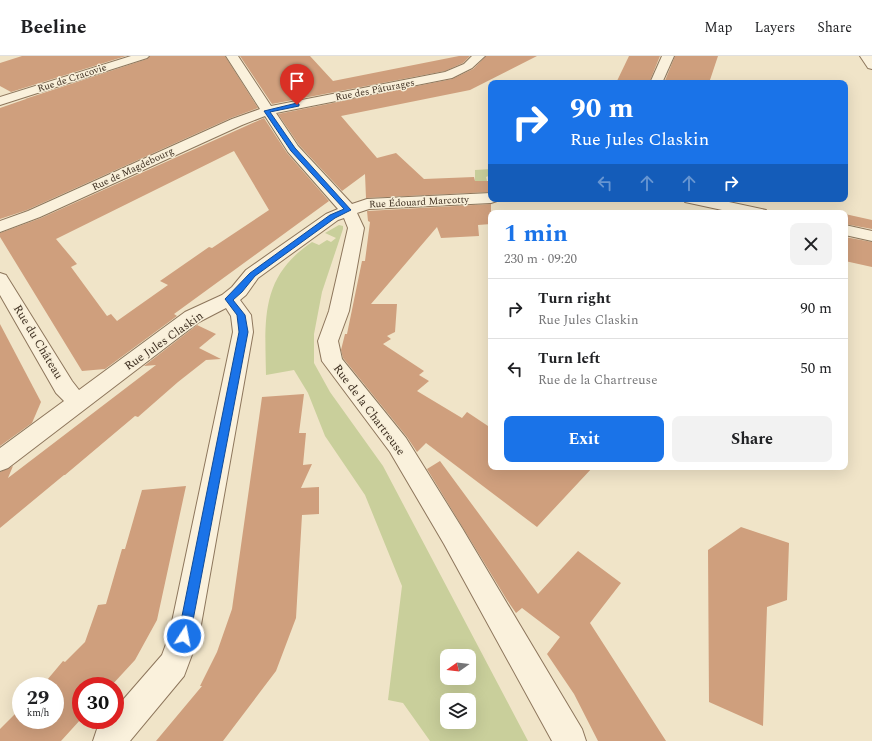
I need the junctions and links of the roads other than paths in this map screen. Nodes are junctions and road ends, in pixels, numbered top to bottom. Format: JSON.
{"nodes":[{"id":1,"x":143,"y":56,"type":"edge"},
{"id":2,"x":232,"y":56,"type":"edge"},
{"id":3,"x":479,"y":56,"type":"edge"},
{"id":4,"x":668,"y":56,"type":"edge"},
{"id":5,"x":866,"y":56,"type":"edge"},
{"id":6,"x":872,"y":66,"type":"edge"},
{"id":7,"x":657,"y":80,"type":"edge"},
{"id":8,"x":0,"y":101,"type":"edge"},
{"id":9,"x":267,"y":111,"type":"junction"},
{"id":10,"x":488,"y":198,"type":"edge"},
{"id":11,"x":706,"y":202,"type":"edge"},
{"id":12,"x":348,"y":210,"type":"junction"},
{"id":13,"x":745,"y":210,"type":"edge"},
{"id":14,"x":0,"y":227,"type":"edge"},
{"id":15,"x":848,"y":231,"type":"edge"},
{"id":16,"x":872,"y":236,"type":"edge"},
{"id":17,"x":0,"y":279,"type":"edge"},
{"id":18,"x":229,"y":299,"type":"junction"},
{"id":19,"x":78,"y":403,"type":"junction"},
{"id":20,"x":0,"y":461,"type":"edge"},
{"id":21,"x":109,"y":741,"type":"edge"},
{"id":22,"x":570,"y":741,"type":"edge"}],
"edges":[{"from":1,"to":8,"type":"street","name":"Rue de Cracovie"},
{"from":2,"to":9,"type":"street","name":"Rue de la Chartreuse"},
{"from":3,"to":9,"type":"street","name":"Rue des Pâturages"},
{"from":4,"to":7,"type":"street"},
{"from":5,"to":6,"type":"street"},
{"from":9,"to":12,"type":"street","name":"Rue de la Chartreuse"},
{"from":9,"to":14,"type":"street","name":"Rue de Magdebourg"},
{"from":10,"to":12,"type":"street","name":"Rue Édouard Marcotty"},
{"from":11,"to":13,"type":"street"},
{"from":12,"to":18,"type":"street","name":"Rue Jules Claskin"},
{"from":12,"to":22,"type":"street","name":"Rue de la Chartreuse"},
{"from":15,"to":16,"type":"street"},
{"from":17,"to":19,"type":"street","name":"Rue du Château"},
{"from":18,"to":19,"type":"street","name":"Rue Jules Claskin"},
{"from":18,"to":21,"type":"street"},
{"from":19,"to":20,"type":"street","name":"Rue Jules Claskin"}]}
